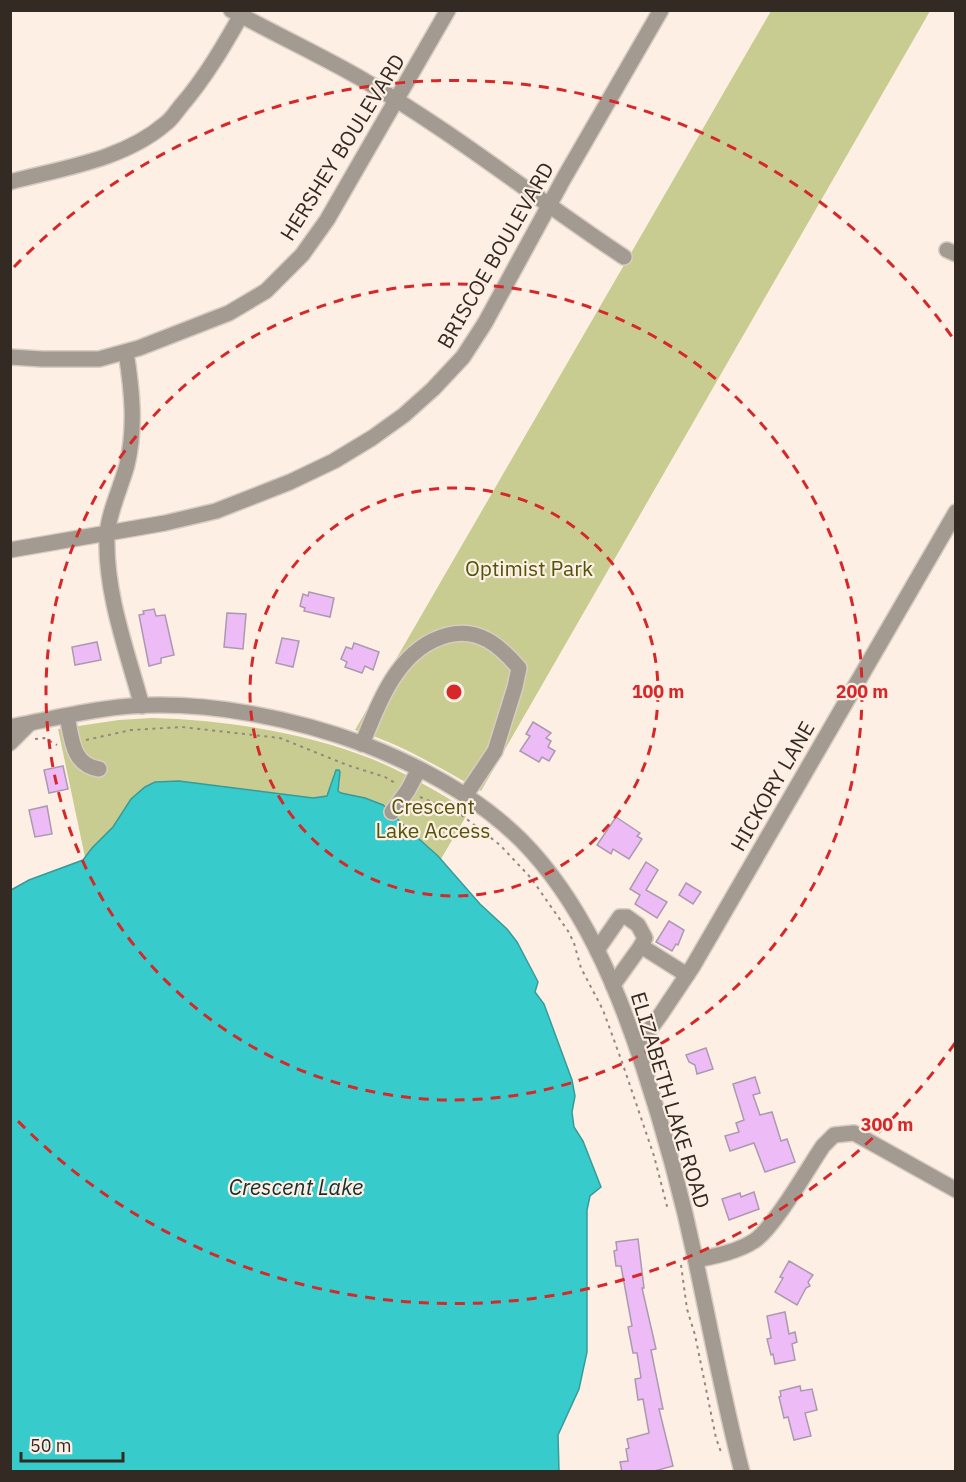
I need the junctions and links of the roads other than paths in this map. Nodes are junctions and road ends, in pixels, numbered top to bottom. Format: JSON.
{"nodes":[{"id":1,"x":448,"y":10,"type":"edge"},
{"id":2,"x":661,"y":10,"type":"edge"},
{"id":3,"x":239,"y":12,"type":"edge"},
{"id":4,"x":396,"y":101,"type":"junction"},
{"id":5,"x":10,"y":182,"type":"edge"},
{"id":6,"x":550,"y":204,"type":"junction"},
{"id":7,"x":624,"y":257,"type":"dead end"},
{"id":8,"x":126,"y":352,"type":"junction"},
{"id":9,"x":10,"y":357,"type":"edge"},
{"id":10,"x":956,"y":512,"type":"edge"},
{"id":11,"x":107,"y":532,"type":"junction"},
{"id":12,"x":10,"y":550,"type":"edge"},
{"id":13,"x":142,"y":706,"type":"junction"},
{"id":14,"x":67,"y":716,"type":"junction"},
{"id":15,"x":29,"y":724,"type":"junction"},
{"id":16,"x":10,"y":728,"type":"edge"},
{"id":17,"x":11,"y":743,"type":"edge"},
{"id":18,"x":362,"y":744,"type":"junction"},
{"id":19,"x":99,"y":769,"type":"dead end"},
{"id":20,"x":419,"y":769,"type":"junction"},
{"id":21,"x":465,"y":796,"type":"junction"},
{"id":22,"x":392,"y":812,"type":"dead end"},
{"id":23,"x":640,"y":946,"type":"junction"},
{"id":24,"x":597,"y":950,"type":"junction"},
{"id":25,"x":687,"y":975,"type":"junction"},
{"id":26,"x":613,"y":985,"type":"junction"},
{"id":27,"x":637,"y":1047,"type":"junction"},
{"id":28,"x":956,"y":1190,"type":"edge"},
{"id":29,"x":688,"y":1261,"type":"junction"},
{"id":30,"x":742,"y":1472,"type":"edge"}],
"edges":[{"from":1,"to":4,"type":"street","name":"HERSHEY BOULEVARD"},
{"from":2,"to":6,"type":"street","name":"BRISCOE BOULEVARD"},
{"from":3,"to":4,"type":"street"},
{"from":3,"to":5,"type":"street"},
{"from":4,"to":6,"type":"street"},
{"from":4,"to":8,"type":"street","name":"HERSHEY BOULEVARD"},
{"from":6,"to":7,"type":"street"},
{"from":6,"to":11,"type":"street","name":"BRISCOE BOULEVARD"},
{"from":8,"to":9,"type":"street","name":"HERSHEY BOULEVARD"},
{"from":8,"to":11,"type":"street"},
{"from":10,"to":25,"type":"street","name":"HICKORY LANE"},
{"from":11,"to":12,"type":"street","name":"BRISCOE BOULEVARD"},
{"from":11,"to":13,"type":"street"},
{"from":13,"to":14,"type":"street","name":"ELIZABETH LAKE ROAD"},
{"from":13,"to":18,"type":"street","name":"ELIZABETH LAKE ROAD"},
{"from":14,"to":15,"type":"street","name":"ELIZABETH LAKE ROAD"},
{"from":14,"to":19,"type":"street"},
{"from":15,"to":16,"type":"street","name":"ELIZABETH LAKE ROAD"},
{"from":15,"to":17,"type":"street"},
{"from":18,"to":20,"type":"street","name":"ELIZABETH LAKE ROAD"},
{"from":18,"to":21,"type":"street"},
{"from":20,"to":21,"type":"street","name":"ELIZABETH LAKE ROAD"},
{"from":20,"to":22,"type":"street"},
{"from":21,"to":24,"type":"street","name":"ELIZABETH LAKE ROAD"},
{"from":23,"to":24,"type":"street"},
{"from":23,"to":25,"type":"street"},
{"from":23,"to":26,"type":"street"},
{"from":24,"to":26,"type":"street","name":"ELIZABETH LAKE ROAD"},
{"from":25,"to":27,"type":"street","name":"HICKORY LANE"},
{"from":26,"to":27,"type":"street","name":"ELIZABETH LAKE ROAD"},
{"from":27,"to":29,"type":"street","name":"ELIZABETH LAKE ROAD"},
{"from":28,"to":29,"type":"street"},
{"from":29,"to":30,"type":"street","name":"ELIZABETH LAKE ROAD"}]}
